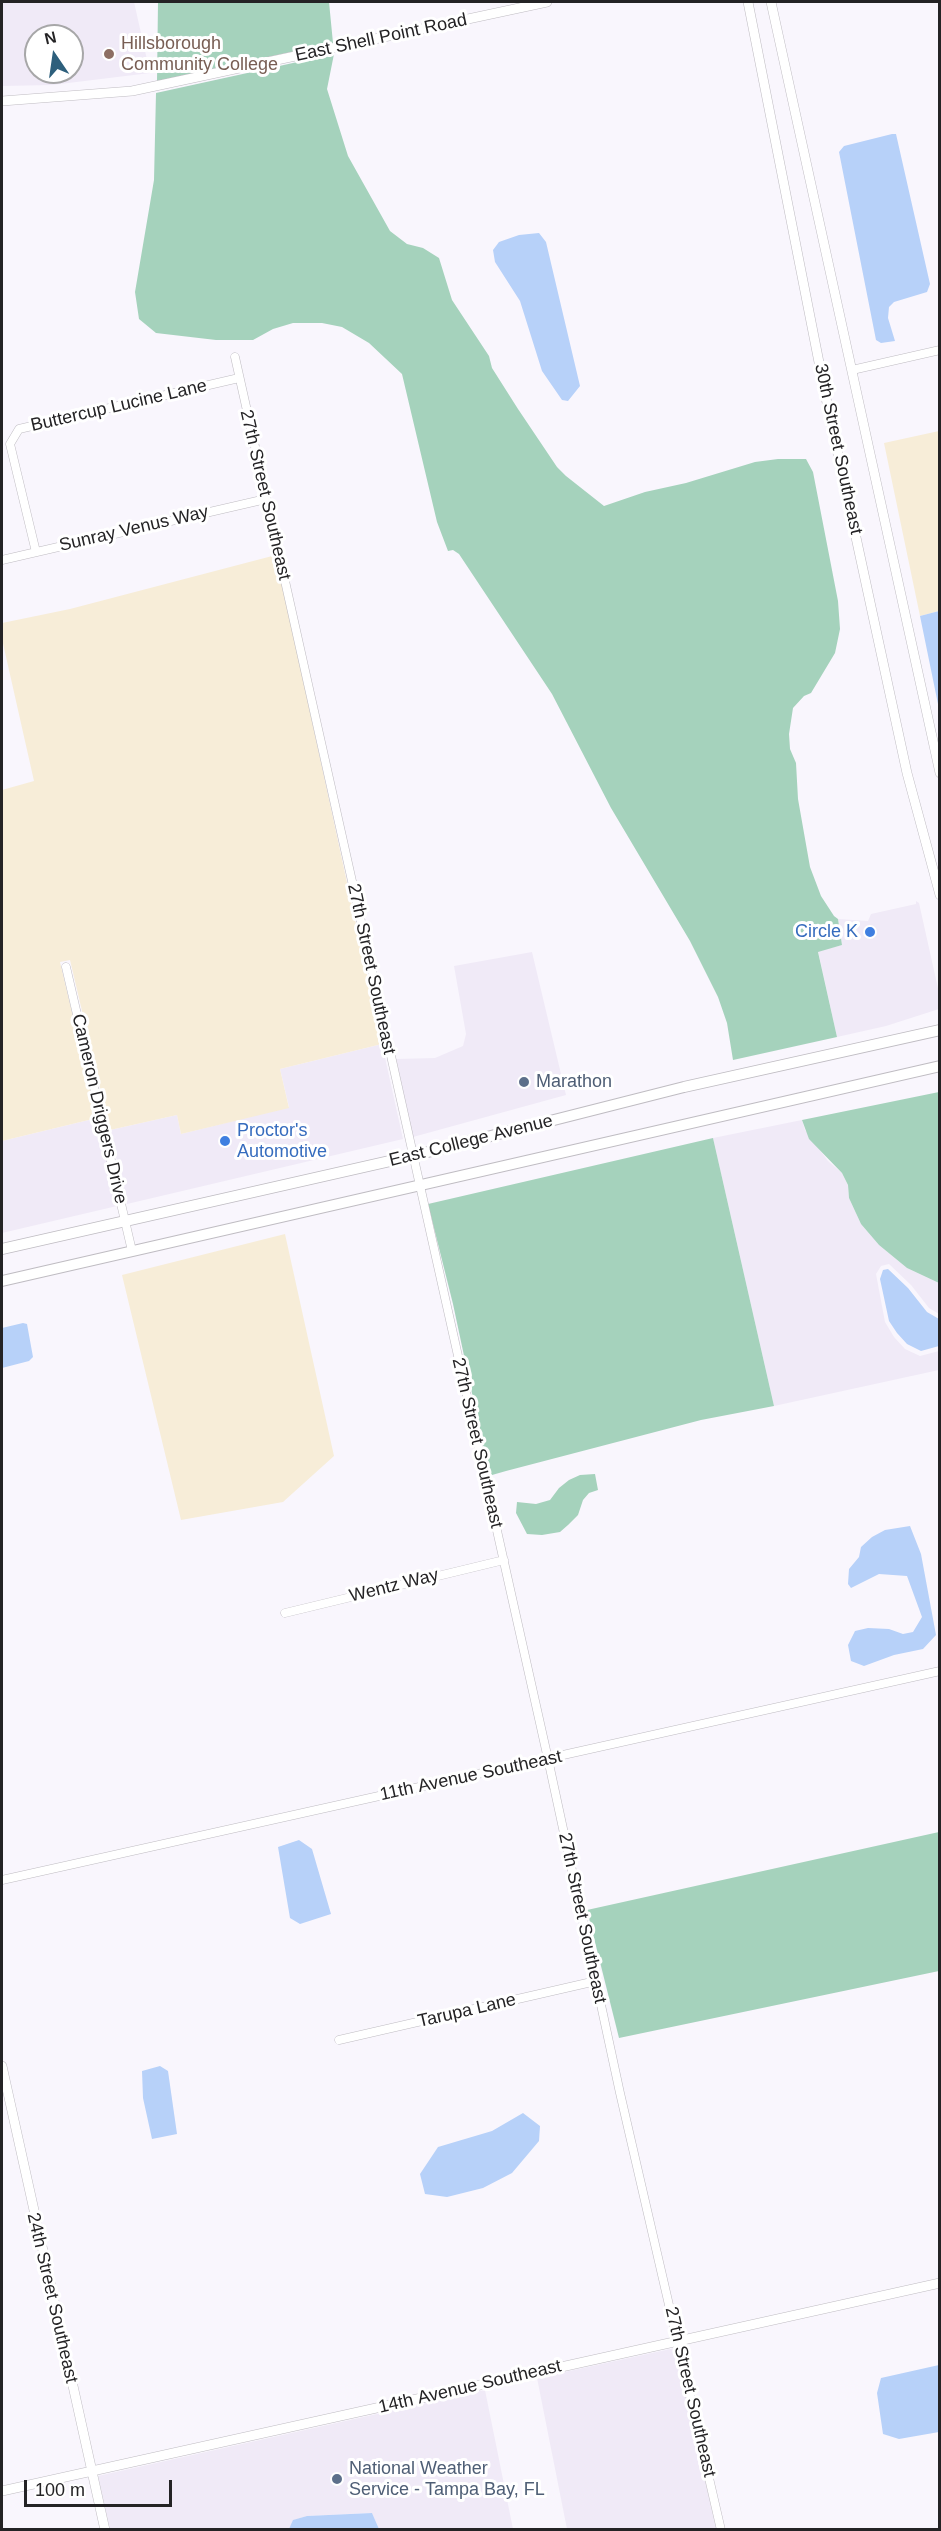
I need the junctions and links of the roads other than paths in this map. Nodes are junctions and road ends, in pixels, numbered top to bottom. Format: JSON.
{"nodes":[{"id":1,"x":547,"y":2,"type":"edge"},
{"id":2,"x":748,"y":2,"type":"edge"},
{"id":3,"x":771,"y":2,"type":"edge"},
{"id":4,"x":2,"y":101,"type":"edge"},
{"id":5,"x":939,"y":350,"type":"edge"},
{"id":6,"x":235,"y":357,"type":"dead end"},
{"id":7,"x":852,"y":370,"type":"junction"},
{"id":8,"x":239,"y":378,"type":"junction"},
{"id":9,"x":266,"y":499,"type":"junction"},
{"id":10,"x":36,"y":552,"type":"junction"},
{"id":11,"x":2,"y":560,"type":"edge"},
{"id":12,"x":939,"y":772,"type":"edge"},
{"id":13,"x":939,"y":895,"type":"edge"},
{"id":14,"x":66,"y":967,"type":"dead end"},
{"id":15,"x":939,"y":1030,"type":"edge"},
{"id":16,"x":939,"y":1066,"type":"edge"},
{"id":17,"x":412,"y":1156,"type":"junction"},
{"id":18,"x":418,"y":1186,"type":"junction"},
{"id":19,"x":125,"y":1221,"type":"junction"},
{"id":20,"x":2,"y":1249,"type":"edge"},
{"id":21,"x":132,"y":1251,"type":"junction"},
{"id":22,"x":2,"y":1281,"type":"edge"},
{"id":23,"x":504,"y":1560,"type":"junction"},
{"id":24,"x":285,"y":1613,"type":"dead end"},
{"id":25,"x":939,"y":1671,"type":"edge"},
{"id":26,"x":548,"y":1759,"type":"junction"},
{"id":27,"x":2,"y":1880,"type":"edge"},
{"id":28,"x":596,"y":1981,"type":"junction"},
{"id":29,"x":339,"y":2040,"type":"dead end"},
{"id":30,"x":2,"y":2066,"type":"edge"},
{"id":31,"x":939,"y":2283,"type":"edge"},
{"id":32,"x":679,"y":2341,"type":"junction"},
{"id":33,"x":92,"y":2472,"type":"junction"},
{"id":34,"x":2,"y":2491,"type":"edge"},
{"id":35,"x":105,"y":2529,"type":"edge"},
{"id":36,"x":721,"y":2529,"type":"edge"}],
"edges":[{"from":1,"to":4,"type":"street","name":"East Shell Point Road"},
{"from":2,"to":13,"type":"street","name":"30th Street Southeast"},
{"from":3,"to":7,"type":"street","name":"30th Street Southeast"},
{"from":5,"to":7,"type":"street"},
{"from":6,"to":8,"type":"street","name":"27th Street Southeast"},
{"from":7,"to":12,"type":"street","name":"30th Street Southeast"},
{"from":8,"to":9,"type":"street","name":"27th Street Southeast"},
{"from":8,"to":10,"type":"street","name":"Buttercup Lucine Lane"},
{"from":9,"to":10,"type":"street","name":"Sunray Venus Way"},
{"from":9,"to":17,"type":"street","name":"27th Street Southeast"},
{"from":10,"to":11,"type":"street","name":"Sunray Venus Way"},
{"from":14,"to":19,"type":"street","name":"Cameron Driggers Drive"},
{"from":15,"to":17,"type":"main road","name":"East College Avenue"},
{"from":16,"to":18,"type":"main road","name":"East College Avenue"},
{"from":17,"to":18,"type":"street","name":"27th Street Southeast"},
{"from":17,"to":19,"type":"main road","name":"East College Avenue"},
{"from":18,"to":21,"type":"main road","name":"East College Avenue"},
{"from":18,"to":23,"type":"street","name":"27th Street Southeast"},
{"from":19,"to":20,"type":"main road","name":"East College Avenue"},
{"from":19,"to":21,"type":"street","name":"Cameron Driggers Drive"},
{"from":21,"to":22,"type":"main road","name":"East College Avenue"},
{"from":23,"to":24,"type":"street","name":"Wentz Way"},
{"from":23,"to":26,"type":"street","name":"27th Street Southeast"},
{"from":25,"to":26,"type":"street","name":"11th Avenue Southeast"},
{"from":26,"to":27,"type":"street","name":"11th Avenue Southeast"},
{"from":26,"to":28,"type":"street","name":"27th Street Southeast"},
{"from":28,"to":29,"type":"street","name":"Tarupa Lane"},
{"from":28,"to":32,"type":"street","name":"27th Street Southeast"},
{"from":30,"to":33,"type":"street","name":"24th Street Southeast"},
{"from":31,"to":32,"type":"street","name":"14th Avenue Southeast"},
{"from":32,"to":33,"type":"street","name":"14th Avenue Southeast"},
{"from":32,"to":36,"type":"street","name":"27th Street Southeast"},
{"from":33,"to":34,"type":"street","name":"14th Avenue Southeast"},
{"from":33,"to":35,"type":"street","name":"24th Street Southeast"}]}
